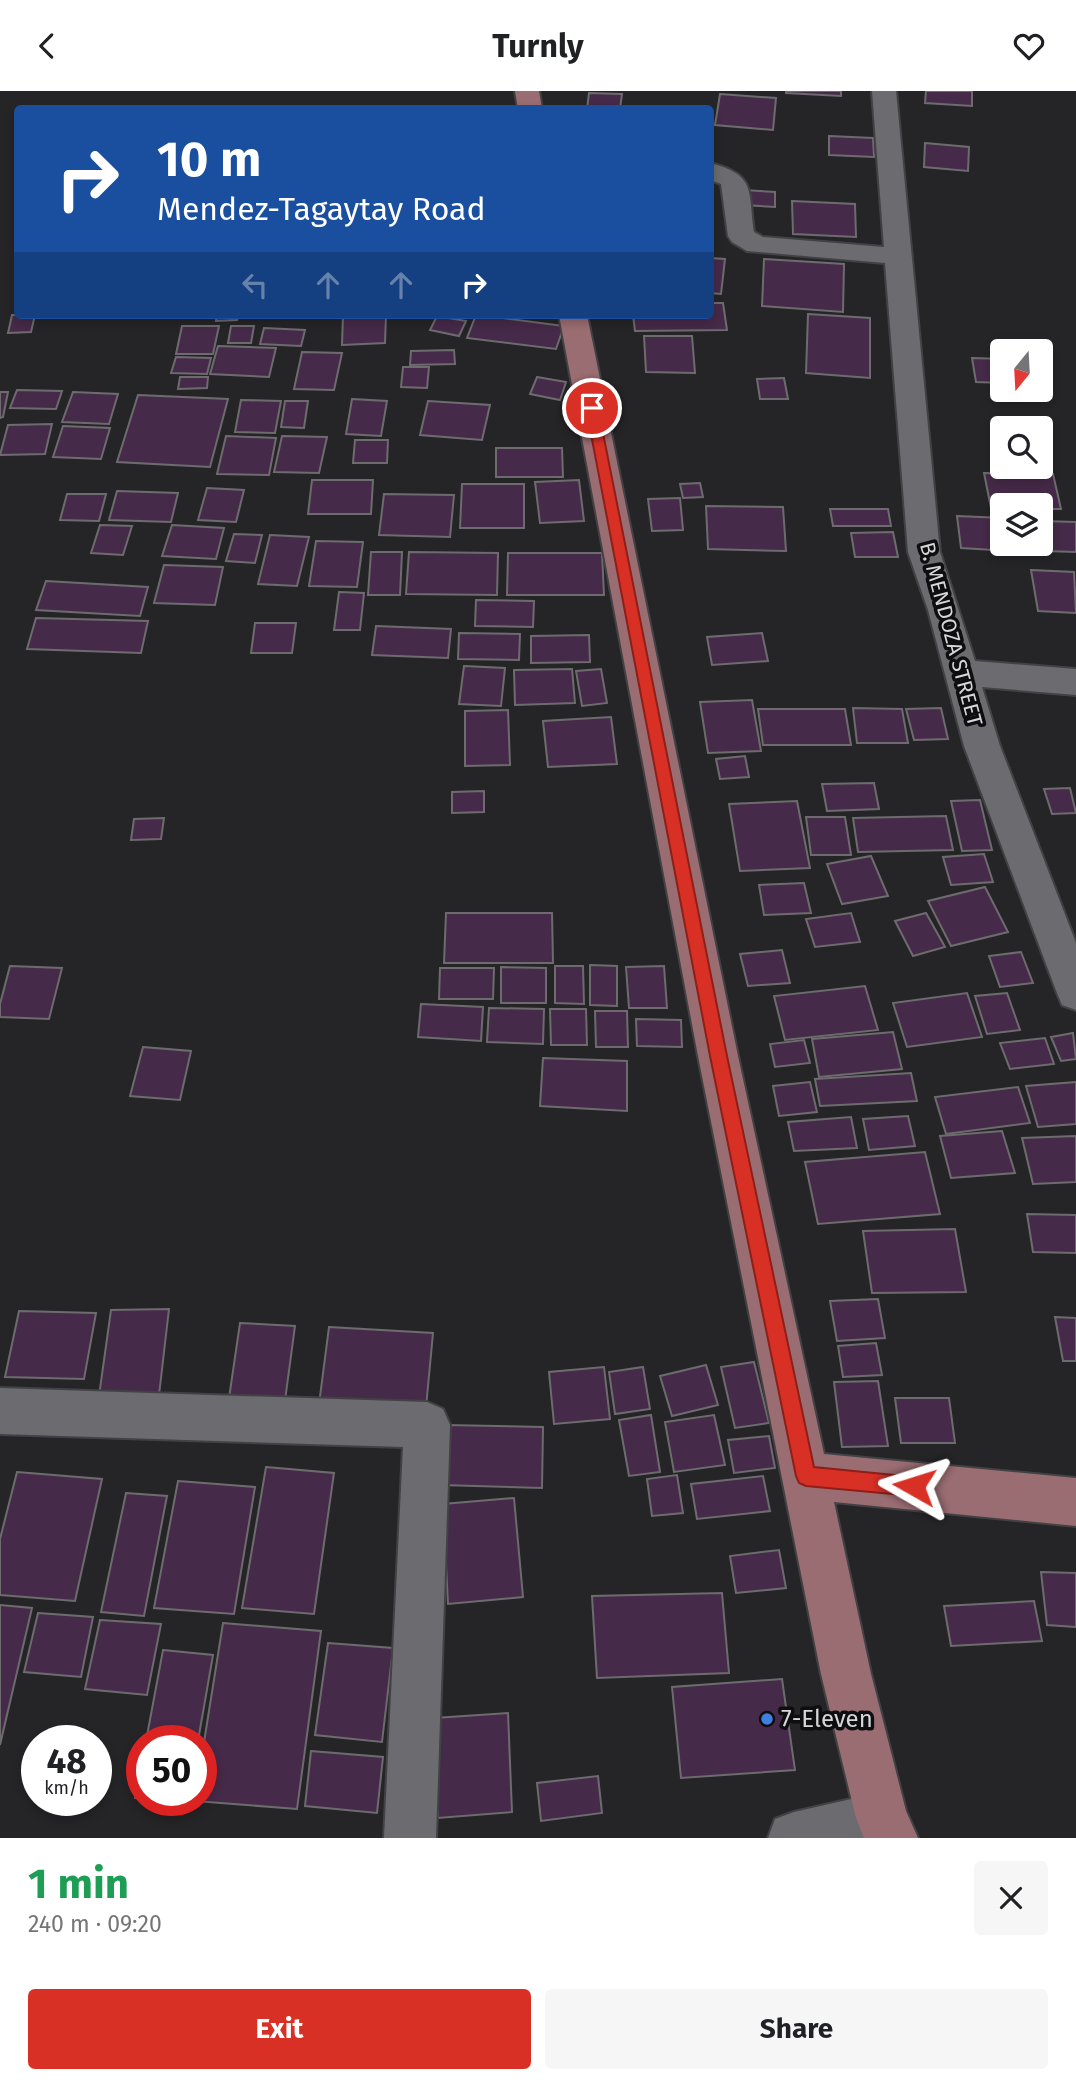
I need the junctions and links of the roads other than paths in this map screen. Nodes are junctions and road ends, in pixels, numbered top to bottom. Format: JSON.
{"nodes":[{"id":1,"x":884,"y":91,"type":"edge"},
{"id":2,"x":714,"y":172,"type":"edge"},
{"id":3,"x":897,"y":256,"type":"junction"},
{"id":4,"x":574,"y":319,"type":"edge"},
{"id":5,"x":960,"y":672,"type":"junction"},
{"id":6,"x":1076,"y":682,"type":"edge"},
{"id":7,"x":1076,"y":993,"type":"edge"},
{"id":8,"x":0,"y":1411,"type":"edge"},
{"id":9,"x":806,"y":1476,"type":"junction"},
{"id":10,"x":1076,"y":1502,"type":"edge"},
{"id":11,"x":887,"y":1828,"type":"edge"},
{"id":12,"x":410,"y":1838,"type":"edge"},
{"id":13,"x":794,"y":1838,"type":"edge"}],
"edges":[{"from":1,"to":3,"type":"street","name":"B. MENDOZA STREET"},
{"from":2,"to":3,"type":"street"},
{"from":3,"to":5,"type":"street","name":"B. MENDOZA STREET"},
{"from":4,"to":9,"type":"main road"},
{"from":5,"to":6,"type":"street"},
{"from":5,"to":7,"type":"street","name":"B. MENDOZA STREET"},
{"from":8,"to":12,"type":"street"},
{"from":9,"to":10,"type":"main road"},
{"from":9,"to":11,"type":"main road"},
{"from":11,"to":13,"type":"street"}]}
